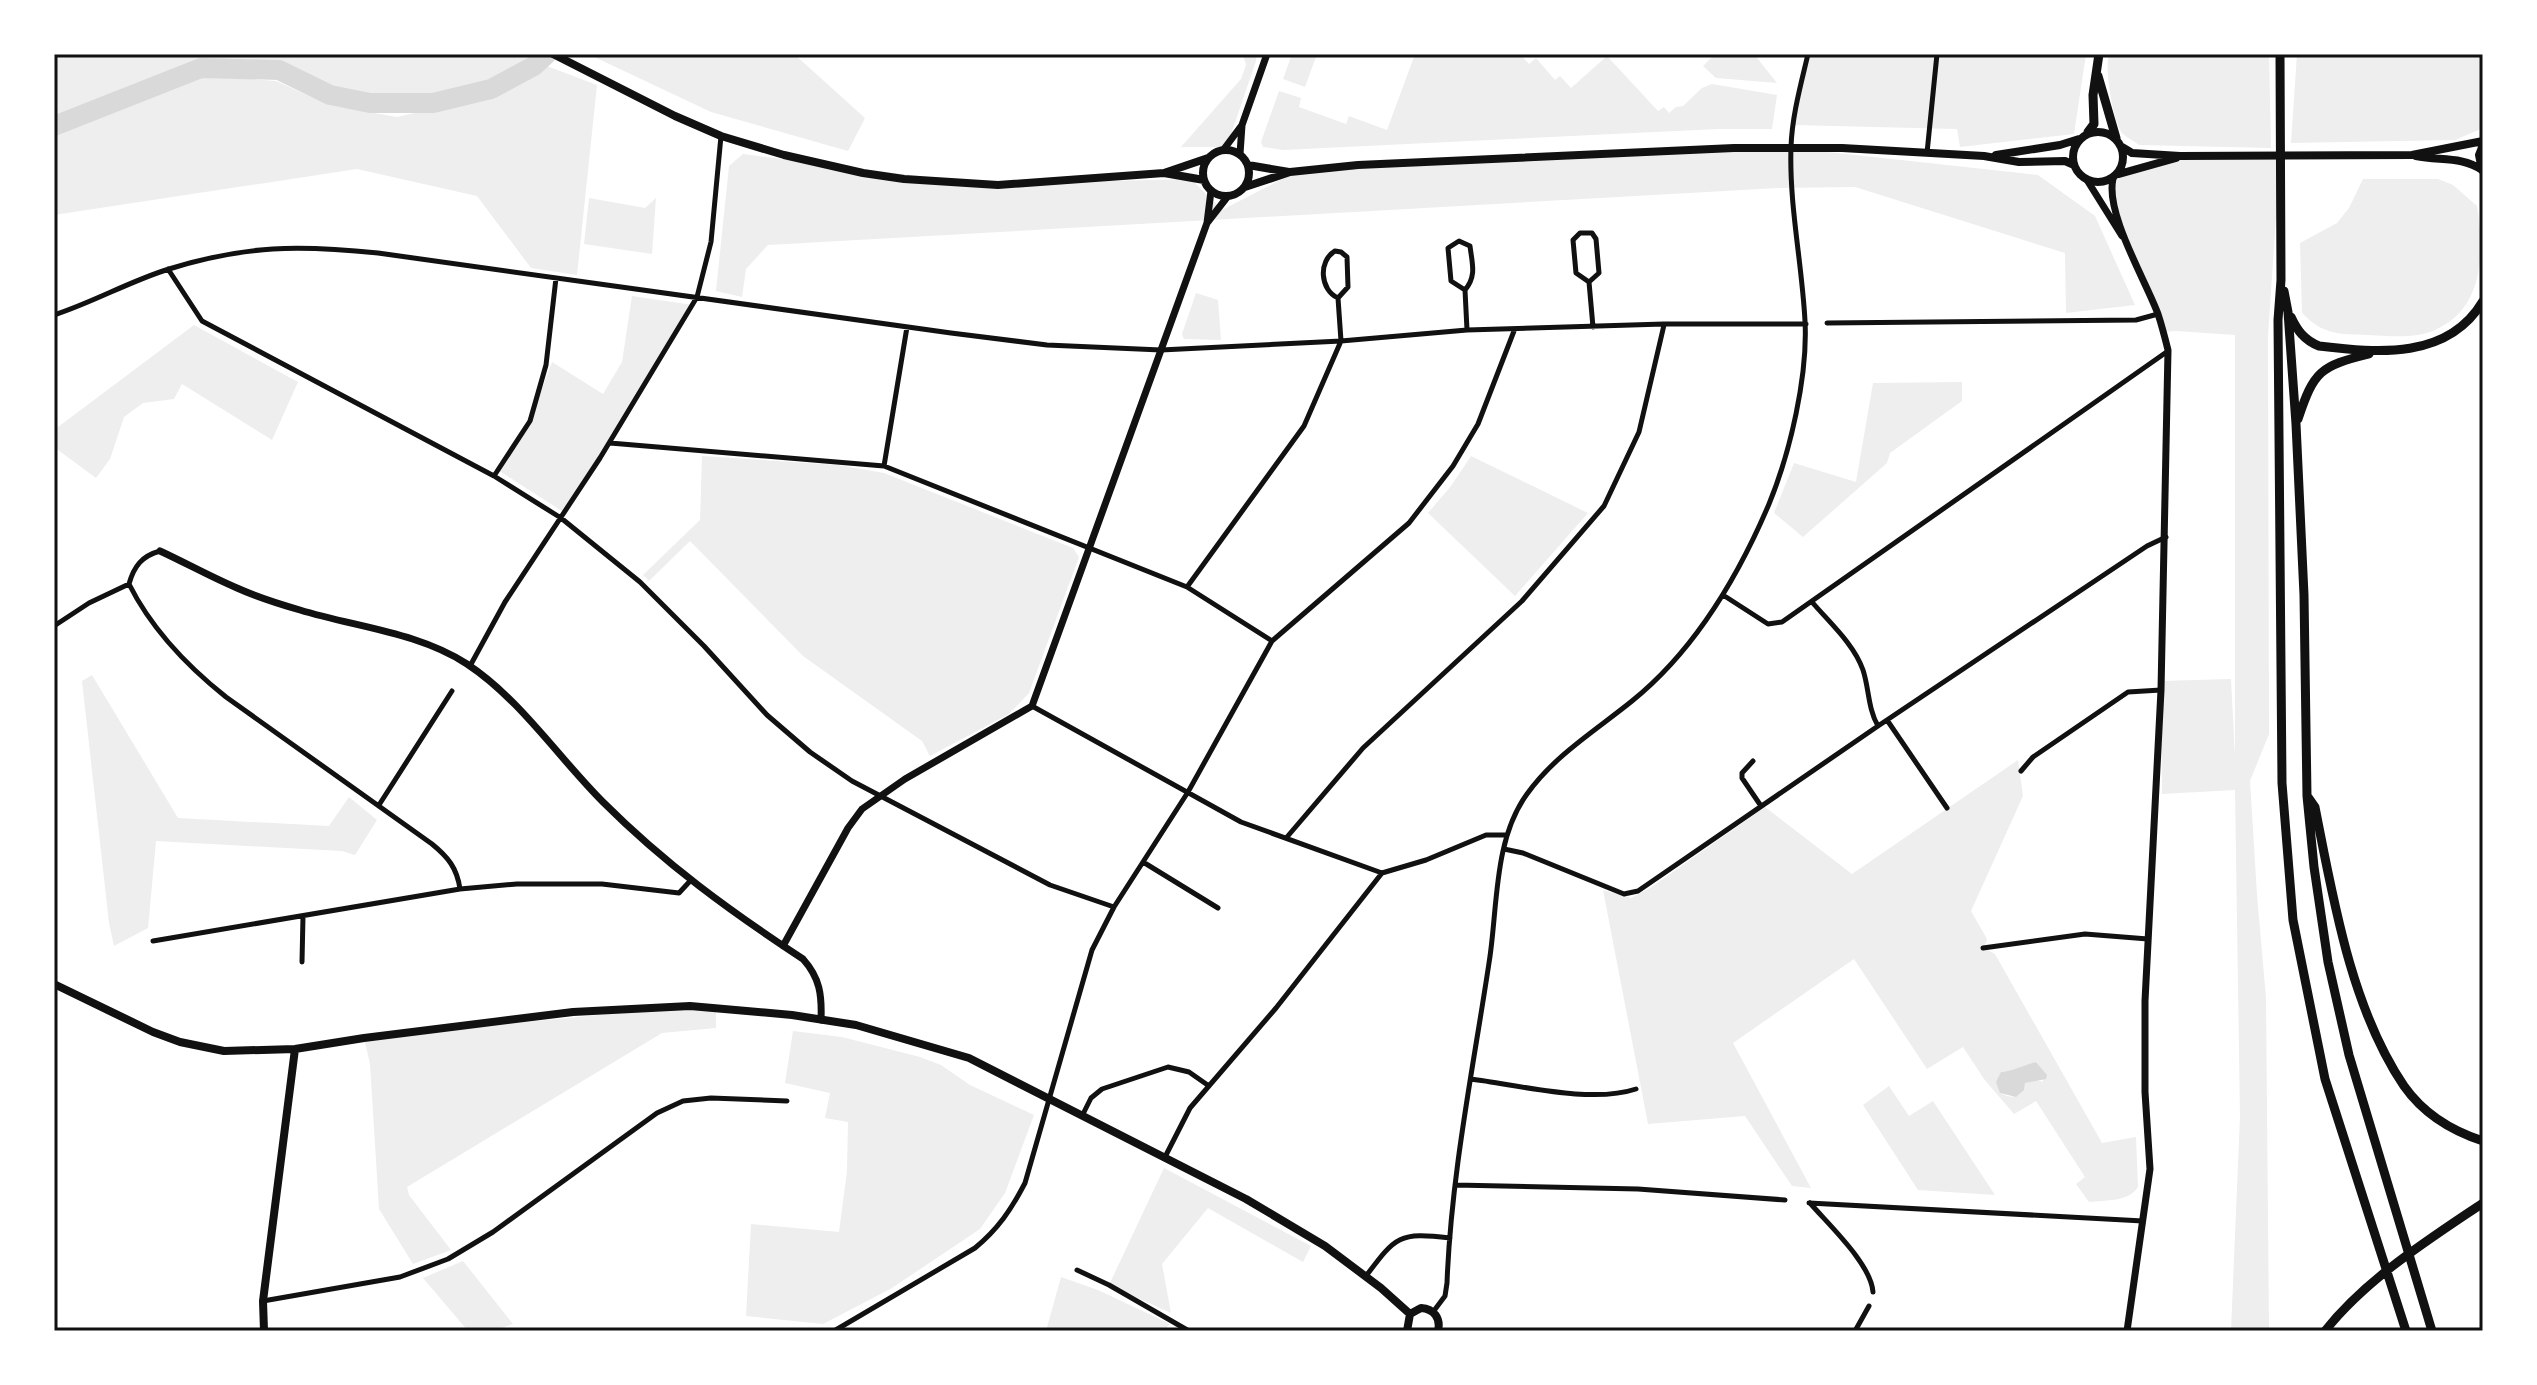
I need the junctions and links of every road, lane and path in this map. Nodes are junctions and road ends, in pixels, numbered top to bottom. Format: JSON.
{"nodes":[{"id":1,"x":1267,"y":54,"type":"edge"},
{"id":2,"x":1808,"y":54,"type":"edge"},
{"id":3,"x":1937,"y":54,"type":"edge"},
{"id":4,"x":2099,"y":54,"type":"edge"},
{"id":5,"x":2280,"y":54,"type":"edge"},
{"id":6,"x":555,"y":55,"type":"edge"},
{"id":7,"x":2098,"y":74,"type":"junction"},
{"id":8,"x":1242,"y":125,"type":"junction"},
{"id":9,"x":2088,"y":132,"type":"junction"},
{"id":10,"x":721,"y":136,"type":"junction"},
{"id":11,"x":2079,"y":139,"type":"junction"},
{"id":12,"x":2119,"y":143,"type":"junction"},
{"id":13,"x":2483,"y":143,"type":"edge"},
{"id":14,"x":1791,"y":148,"type":"junction"},
{"id":15,"x":1224,"y":149,"type":"junction"},
{"id":16,"x":1927,"y":153,"type":"junction"},
{"id":17,"x":1240,"y":154,"type":"junction"},
{"id":18,"x":2412,"y":155,"type":"junction"},
{"id":19,"x":1984,"y":156,"type":"junction"},
{"id":20,"x":2180,"y":156,"type":"junction"},
{"id":21,"x":1208,"y":158,"type":"junction"},
{"id":22,"x":1248,"y":165,"type":"junction"},
{"id":23,"x":2074,"y":165,"type":"junction"},
{"id":24,"x":2483,"y":170,"type":"edge"},
{"id":25,"x":1290,"y":172,"type":"junction"},
{"id":26,"x":1164,"y":173,"type":"junction"},
{"id":27,"x":2116,"y":176,"type":"junction"},
{"id":28,"x":1204,"y":180,"type":"junction"},
{"id":29,"x":2087,"y":180,"type":"junction"},
{"id":30,"x":1245,"y":187,"type":"junction"},
{"id":31,"x":1211,"y":191,"type":"junction"},
{"id":32,"x":1228,"y":196,"type":"junction"},
{"id":33,"x":1207,"y":223,"type":"junction"},
{"id":34,"x":2128,"y":245,"type":"junction"},
{"id":35,"x":168,"y":269,"type":"junction"},
{"id":36,"x":556,"y":278,"type":"junction"},
{"id":37,"x":2281,"y":280,"type":"junction"},
{"id":38,"x":1589,"y":282,"type":"junction"},
{"id":39,"x":1465,"y":290,"type":"junction"},
{"id":40,"x":697,"y":297,"type":"junction"},
{"id":41,"x":1338,"y":298,"type":"junction"},
{"id":42,"x":2483,"y":301,"type":"edge"},
{"id":43,"x":2288,"y":312,"type":"junction"},
{"id":44,"x":2158,"y":314,"type":"junction"},
{"id":45,"x":54,"y":315,"type":"edge"},
{"id":46,"x":1827,"y":323,"type":"dead end"},
{"id":47,"x":1664,"y":324,"type":"junction"},
{"id":48,"x":1806,"y":324,"type":"junction"},
{"id":49,"x":907,"y":327,"type":"junction"},
{"id":50,"x":1593,"y":327,"type":"junction"},
{"id":51,"x":1467,"y":330,"type":"junction"},
{"id":52,"x":1514,"y":331,"type":"junction"},
{"id":53,"x":1341,"y":341,"type":"junction"},
{"id":54,"x":1161,"y":350,"type":"junction"},
{"id":55,"x":2168,"y":350,"type":"junction"},
{"id":56,"x":2380,"y":351,"type":"junction"},
{"id":57,"x":2296,"y":424,"type":"junction"},
{"id":58,"x":610,"y":443,"type":"junction"},
{"id":59,"x":884,"y":466,"type":"junction"},
{"id":60,"x":494,"y":476,"type":"junction"},
{"id":61,"x":561,"y":518,"type":"junction"},
{"id":62,"x":2166,"y":537,"type":"junction"},
{"id":63,"x":1090,"y":547,"type":"junction"},
{"id":64,"x":160,"y":551,"type":"joint"},
{"id":65,"x":129,"y":584,"type":"junction"},
{"id":66,"x":1187,"y":587,"type":"junction"},
{"id":67,"x":1723,"y":595,"type":"junction"},
{"id":68,"x":1812,"y":602,"type":"junction"},
{"id":69,"x":54,"y":626,"type":"edge"},
{"id":70,"x":1272,"y":641,"type":"junction"},
{"id":71,"x":470,"y":666,"type":"junction"},
{"id":72,"x":2161,"y":690,"type":"junction"},
{"id":73,"x":452,"y":691,"type":"dead end"},
{"id":74,"x":1032,"y":706,"type":"junction"},
{"id":75,"x":1887,"y":720,"type":"junction"},
{"id":76,"x":1878,"y":726,"type":"junction"},
{"id":77,"x":1753,"y":761,"type":"dead end"},
{"id":78,"x":2021,"y":771,"type":"dead end"},
{"id":79,"x":1188,"y":792,"type":"junction"},
{"id":80,"x":881,"y":794,"type":"junction"},
{"id":81,"x":2307,"y":796,"type":"junction"},
{"id":82,"x":379,"y":805,"type":"junction"},
{"id":83,"x":1761,"y":806,"type":"junction"},
{"id":84,"x":1947,"y":808,"type":"dead end"},
{"id":85,"x":1506,"y":835,"type":"junction"},
{"id":86,"x":1287,"y":837,"type":"junction"},
{"id":87,"x":1504,"y":849,"type":"junction"},
{"id":88,"x":1143,"y":862,"type":"junction"},
{"id":89,"x":1382,"y":873,"type":"junction"},
{"id":90,"x":691,"y":880,"type":"junction"},
{"id":91,"x":460,"y":889,"type":"junction"},
{"id":92,"x":1114,"y":907,"type":"junction"},
{"id":93,"x":1218,"y":908,"type":"dead end"},
{"id":94,"x":303,"y":916,"type":"junction"},
{"id":95,"x":2149,"y":939,"type":"junction"},
{"id":96,"x":153,"y":941,"type":"dead end"},
{"id":97,"x":783,"y":946,"type":"junction"},
{"id":98,"x":1983,"y":948,"type":"dead end"},
{"id":99,"x":302,"y":962,"type":"dead end"},
{"id":100,"x":54,"y":984,"type":"edge"},
{"id":101,"x":821,"y":1020,"type":"junction"},
{"id":102,"x":295,"y":1049,"type":"junction"},
{"id":103,"x":1471,"y":1079,"type":"junction"},
{"id":104,"x":1209,"y":1086,"type":"junction"},
{"id":105,"x":1636,"y":1089,"type":"dead end"},
{"id":106,"x":1051,"y":1097,"type":"junction"},
{"id":107,"x":787,"y":1101,"type":"dead end"},
{"id":108,"x":1083,"y":1114,"type":"junction"},
{"id":109,"x":2483,"y":1141,"type":"edge"},
{"id":110,"x":1165,"y":1157,"type":"junction"},
{"id":111,"x":1454,"y":1185,"type":"junction"},
{"id":112,"x":1785,"y":1200,"type":"dead end"},
{"id":113,"x":2483,"y":1203,"type":"edge"},
{"id":114,"x":2143,"y":1221,"type":"junction"},
{"id":115,"x":1450,"y":1238,"type":"junction"},
{"id":116,"x":1077,"y":1270,"type":"dead end"},
{"id":117,"x":1366,"y":1276,"type":"junction"},
{"id":118,"x":1873,"y":1292,"type":"dead end"},
{"id":119,"x":263,"y":1301,"type":"junction"},
{"id":120,"x":1869,"y":1306,"type":"dead end"},
{"id":121,"x":1433,"y":1312,"type":"junction"},
{"id":122,"x":1410,"y":1314,"type":"junction"},
{"id":123,"x":264,"y":1331,"type":"edge"},
{"id":124,"x":834,"y":1331,"type":"edge"},
{"id":125,"x":1189,"y":1331,"type":"edge"},
{"id":126,"x":1407,"y":1331,"type":"edge"},
{"id":127,"x":1438,"y":1331,"type":"edge"},
{"id":128,"x":1855,"y":1331,"type":"edge"},
{"id":129,"x":2127,"y":1331,"type":"edge"},
{"id":130,"x":2325,"y":1331,"type":"edge"},
{"id":131,"x":2406,"y":1331,"type":"edge"},
{"id":132,"x":2432,"y":1331,"type":"edge"}],
"edges":[{"from":1,"to":8,"type":"street"},
{"from":2,"to":14,"type":"street"},
{"from":3,"to":16,"type":"street"},
{"from":4,"to":7,"type":"highway"},
{"from":5,"to":37,"type":"highway"},
{"from":6,"to":10,"type":"main road"},
{"from":7,"to":9,"type":"highway"},
{"from":7,"to":12,"type":"highway"},
{"from":8,"to":15,"type":"street"},
{"from":8,"to":17,"type":"street"},
{"from":9,"to":11,"type":"main road"},
{"from":9,"to":12,"type":"main road"},
{"from":10,"to":26,"type":"main road"},
{"from":10,"to":40,"type":"street"},
{"from":11,"to":19,"type":"main road"},
{"from":11,"to":23,"type":"main road"},
{"from":12,"to":20,"type":"main road"},
{"from":12,"to":27,"type":"main road"},
{"from":13,"to":18,"type":"main road"},
{"from":13,"to":24,"type":"main road"},
{"from":14,"to":16,"type":"main road"},
{"from":14,"to":25,"type":"main road"},
{"from":14,"to":48,"type":"street"},
{"from":15,"to":17,"type":"main road"},
{"from":15,"to":21,"type":"main road"},
{"from":16,"to":19,"type":"main road"},
{"from":17,"to":22,"type":"main road"},
{"from":18,"to":20,"type":"main road"},
{"from":18,"to":24,"type":"main road"},
{"from":19,"to":23,"type":"main road"},
{"from":20,"to":27,"type":"main road"},
{"from":21,"to":26,"type":"main road"},
{"from":21,"to":28,"type":"main road"},
{"from":22,"to":25,"type":"main road"},
{"from":22,"to":30,"type":"main road"},
{"from":23,"to":29,"type":"main road"},
{"from":25,"to":30,"type":"main road"},
{"from":26,"to":28,"type":"main road"},
{"from":27,"to":29,"type":"main road"},
{"from":27,"to":34,"type":"street"},
{"from":28,"to":31,"type":"main road"},
{"from":29,"to":34,"type":"street"},
{"from":30,"to":32,"type":"main road"},
{"from":31,"to":32,"type":"main road"},
{"from":31,"to":33,"type":"street"},
{"from":32,"to":33,"type":"street"},
{"from":33,"to":54,"type":"street"},
{"from":34,"to":44,"type":"street"},
{"from":35,"to":36,"type":"street"},
{"from":35,"to":45,"type":"street"},
{"from":35,"to":60,"type":"street"},
{"from":36,"to":40,"type":"street"},
{"from":36,"to":60,"type":"street"},
{"from":37,"to":43,"type":"highway"},
{"from":37,"to":131,"type":"highway"},
{"from":38,"to":38,"type":"street"},
{"from":38,"to":50,"type":"street"},
{"from":39,"to":39,"type":"street"},
{"from":39,"to":51,"type":"street"},
{"from":40,"to":49,"type":"street"},
{"from":40,"to":58,"type":"street"},
{"from":41,"to":41,"type":"street"},
{"from":41,"to":53,"type":"street"},
{"from":42,"to":56,"type":"highway"},
{"from":43,"to":56,"type":"highway"},
{"from":43,"to":57,"type":"highway"},
{"from":44,"to":46,"type":"street"},
{"from":44,"to":55,"type":"street"},
{"from":47,"to":48,"type":"street"},
{"from":47,"to":50,"type":"street"},
{"from":47,"to":86,"type":"street"},
{"from":48,"to":67,"type":"street"},
{"from":49,"to":54,"type":"street"},
{"from":49,"to":59,"type":"street"},
{"from":50,"to":52,"type":"street"},
{"from":51,"to":52,"type":"street"},
{"from":51,"to":53,"type":"street"},
{"from":52,"to":70,"type":"street"},
{"from":53,"to":54,"type":"street"},
{"from":53,"to":66,"type":"street"},
{"from":54,"to":63,"type":"street"},
{"from":55,"to":62,"type":"street"},
{"from":55,"to":68,"type":"street"},
{"from":56,"to":57,"type":"highway"},
{"from":57,"to":81,"type":"highway"},
{"from":58,"to":59,"type":"street"},
{"from":58,"to":61,"type":"street"},
{"from":59,"to":63,"type":"street"},
{"from":60,"to":61,"type":"street"},
{"from":61,"to":71,"type":"street"},
{"from":61,"to":80,"type":"street"},
{"from":62,"to":72,"type":"street"},
{"from":62,"to":75,"type":"street"},
{"from":63,"to":66,"type":"street"},
{"from":63,"to":74,"type":"street"},
{"from":64,"to":65,"type":"street"},
{"from":64,"to":71,"type":"street"},
{"from":65,"to":69,"type":"street"},
{"from":65,"to":82,"type":"street"},
{"from":66,"to":70,"type":"street"},
{"from":67,"to":68,"type":"street"},
{"from":67,"to":85,"type":"street"},
{"from":68,"to":76,"type":"street"},
{"from":70,"to":79,"type":"street"},
{"from":71,"to":90,"type":"street"},
{"from":72,"to":78,"type":"street"},
{"from":72,"to":95,"type":"street"},
{"from":73,"to":82,"type":"street"},
{"from":74,"to":79,"type":"street"},
{"from":74,"to":80,"type":"street"},
{"from":75,"to":76,"type":"street"},
{"from":75,"to":84,"type":"street"},
{"from":76,"to":83,"type":"street"},
{"from":77,"to":83,"type":"street"},
{"from":79,"to":86,"type":"street"},
{"from":79,"to":88,"type":"street"},
{"from":80,"to":92,"type":"street"},
{"from":80,"to":97,"type":"street"},
{"from":81,"to":109,"type":"highway"},
{"from":81,"to":132,"type":"highway"},
{"from":82,"to":91,"type":"street"},
{"from":83,"to":87,"type":"street"},
{"from":85,"to":87,"type":"street"},
{"from":85,"to":89,"type":"street"},
{"from":86,"to":89,"type":"street"},
{"from":87,"to":103,"type":"street"},
{"from":88,"to":92,"type":"street"},
{"from":88,"to":93,"type":"street"},
{"from":89,"to":104,"type":"street"},
{"from":90,"to":91,"type":"street"},
{"from":90,"to":97,"type":"street"},
{"from":91,"to":94,"type":"street"},
{"from":92,"to":106,"type":"street"},
{"from":94,"to":96,"type":"street"},
{"from":94,"to":99,"type":"street"},
{"from":95,"to":98,"type":"street"},
{"from":95,"to":114,"type":"street"},
{"from":97,"to":101,"type":"street"},
{"from":100,"to":102,"type":"main road"},
{"from":101,"to":102,"type":"main road"},
{"from":101,"to":106,"type":"main road"},
{"from":102,"to":119,"type":"main road"},
{"from":103,"to":105,"type":"street"},
{"from":103,"to":111,"type":"street"},
{"from":104,"to":108,"type":"street"},
{"from":104,"to":110,"type":"street"},
{"from":106,"to":108,"type":"main road"},
{"from":106,"to":124,"type":"street"},
{"from":107,"to":119,"type":"street"},
{"from":108,"to":110,"type":"main road"},
{"from":110,"to":117,"type":"main road"},
{"from":111,"to":112,"type":"street"},
{"from":111,"to":115,"type":"street"},
{"from":113,"to":130,"type":"highway"},
{"from":114,"to":118,"type":"street"},
{"from":114,"to":129,"type":"street"},
{"from":115,"to":117,"type":"street"},
{"from":115,"to":121,"type":"street"},
{"from":116,"to":125,"type":"street"},
{"from":117,"to":122,"type":"main road"},
{"from":119,"to":123,"type":"main road"},
{"from":120,"to":128,"type":"street"},
{"from":121,"to":122,"type":"main road"},
{"from":121,"to":127,"type":"main road"},
{"from":122,"to":126,"type":"main road"}]}
